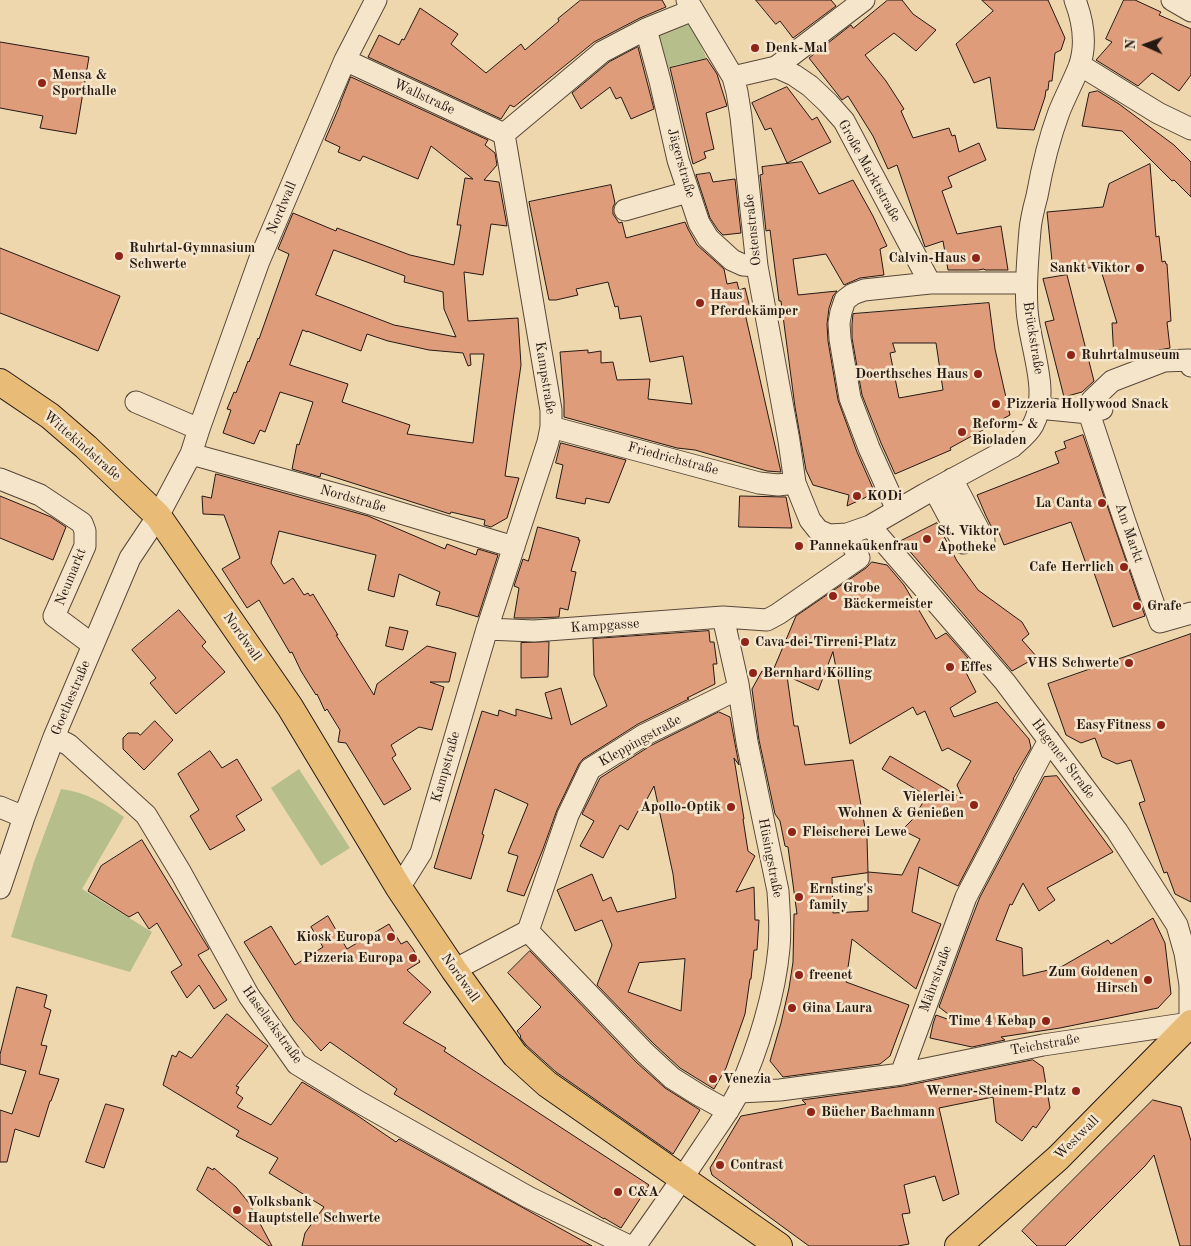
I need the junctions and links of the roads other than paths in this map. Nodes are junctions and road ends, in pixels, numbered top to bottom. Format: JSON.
{"nodes":[{"id":1,"x":376,"y":0,"type":"edge"},
{"id":2,"x":864,"y":0,"type":"edge"},
{"id":3,"x":1075,"y":0,"type":"edge"},
{"id":4,"x":1172,"y":0,"type":"edge"},
{"id":5,"x":690,"y":5,"type":"edge"},
{"id":6,"x":1191,"y":11,"type":"edge"},
{"id":7,"x":646,"y":29,"type":"junction"},
{"id":8,"x":345,"y":60,"type":"junction"},
{"id":9,"x":1080,"y":65,"type":"junction"},
{"id":10,"x":776,"y":67,"type":"junction"},
{"id":11,"x":733,"y":77,"type":"junction"},
{"id":12,"x":1191,"y":129,"type":"edge"},
{"id":13,"x":504,"y":134,"type":"junction"},
{"id":14,"x":688,"y":192,"type":"junction"},
{"id":15,"x":625,"y":210,"type":"dead end"},
{"id":16,"x":757,"y":266,"type":"junction"},
{"id":17,"x":930,"y":283,"type":"junction"},
{"id":18,"x":1026,"y":283,"type":"junction"},
{"id":19,"x":1190,"y":362,"type":"edge"},
{"id":20,"x":0,"y":382,"type":"edge"},
{"id":21,"x":1081,"y":393,"type":"dead end"},
{"id":22,"x":136,"y":402,"type":"dead end"},
{"id":23,"x":1038,"y":408,"type":"junction"},
{"id":24,"x":1096,"y":411,"type":"junction"},
{"id":25,"x":551,"y":427,"type":"junction"},
{"id":26,"x":199,"y":429,"type":"junction"},
{"id":27,"x":191,"y":454,"type":"junction"},
{"id":28,"x":0,"y":479,"type":"edge"},
{"id":29,"x":952,"y":479,"type":"junction"},
{"id":30,"x":795,"y":482,"type":"junction"},
{"id":31,"x":934,"y":489,"type":"junction"},
{"id":32,"x":897,"y":510,"type":"junction"},
{"id":33,"x":158,"y":516,"type":"junction"},
{"id":34,"x":870,"y":526,"type":"junction"},
{"id":35,"x":847,"y":534,"type":"junction"},
{"id":36,"x":514,"y":547,"type":"junction"},
{"id":37,"x":1191,"y":613,"type":"edge"},
{"id":38,"x":723,"y":618,"type":"junction"},
{"id":39,"x":487,"y":629,"type":"junction"},
{"id":40,"x":93,"y":645,"type":"junction"},
{"id":41,"x":738,"y":689,"type":"junction"},
{"id":42,"x":54,"y":737,"type":"junction"},
{"id":43,"x":1049,"y":740,"type":"junction"},
{"id":44,"x":0,"y":808,"type":"edge"},
{"id":45,"x":24,"y":817,"type":"junction"},
{"id":46,"x":0,"y":888,"type":"edge"},
{"id":47,"x":399,"y":888,"type":"junction"},
{"id":48,"x":1184,"y":930,"type":"edge"},
{"id":49,"x":528,"y":931,"type":"junction"},
{"id":50,"x":454,"y":970,"type":"junction"},
{"id":51,"x":1191,"y":1025,"type":"edge"},
{"id":52,"x":901,"y":1074,"type":"junction"},
{"id":53,"x":739,"y":1092,"type":"junction"},
{"id":54,"x":728,"y":1111,"type":"junction"},
{"id":55,"x":682,"y":1178,"type":"junction"},
{"id":56,"x":629,"y":1246,"type":"edge"},
{"id":57,"x":635,"y":1246,"type":"edge"},
{"id":58,"x":779,"y":1246,"type":"edge"},
{"id":59,"x":958,"y":1246,"type":"edge"}],
"edges":[{"from":1,"to":8,"type":"street","name":"Nordwall"},
{"from":2,"to":10,"type":"street"},
{"from":3,"to":9,"type":"street","name":"Brückstraße"},
{"from":4,"to":6,"type":"street"},
{"from":5,"to":7,"type":"street"},
{"from":5,"to":11,"type":"street","name":"Ostenstraße"},
{"from":7,"to":13,"type":"street"},
{"from":7,"to":14,"type":"street","name":"Jägerstraße"},
{"from":8,"to":13,"type":"street","name":"Wallstraße"},
{"from":8,"to":26,"type":"street","name":"Nordwall"},
{"from":9,"to":12,"type":"street"},
{"from":9,"to":18,"type":"street","name":"Brückstraße"},
{"from":10,"to":11,"type":"street"},
{"from":10,"to":17,"type":"street","name":"Große Marktstraße"},
{"from":11,"to":16,"type":"street","name":"Ostenstraße"},
{"from":13,"to":25,"type":"street","name":"Kampstraße"},
{"from":14,"to":15,"type":"street"},
{"from":14,"to":16,"type":"street","name":"Jägerstraße"},
{"from":16,"to":30,"type":"street","name":"Ostenstraße"},
{"from":17,"to":18,"type":"street"},
{"from":17,"to":32,"type":"street"},
{"from":18,"to":23,"type":"street","name":"Brückstraße"},
{"from":19,"to":24,"type":"street"},
{"from":20,"to":33,"type":"main road","name":"Wittekindstraße"},
{"from":21,"to":24,"type":"street","name":"Am Markt"},
{"from":22,"to":26,"type":"street"},
{"from":23,"to":24,"type":"street"},
{"from":23,"to":29,"type":"street","name":"Brückstraße"},
{"from":24,"to":37,"type":"street","name":"Am Markt"},
{"from":25,"to":30,"type":"street","name":"Friedrichstraße"},
{"from":25,"to":36,"type":"street","name":"Kampstraße"},
{"from":26,"to":27,"type":"street","name":"Nordwall"},
{"from":27,"to":33,"type":"street","name":"Nordwall"},
{"from":27,"to":36,"type":"street","name":"Nordstraße"},
{"from":28,"to":40,"type":"street","name":"Neumarkt"},
{"from":29,"to":31,"type":"street","name":"Brückstraße"},
{"from":29,"to":31,"type":"street"},
{"from":30,"to":35,"type":"street","name":"Ostenstraße"},
{"from":31,"to":32,"type":"street","name":"Brückstraße"},
{"from":32,"to":34,"type":"street","name":"Brückstraße"},
{"from":33,"to":40,"type":"street","name":"Goethestraße"},
{"from":33,"to":47,"type":"main road","name":"Nordwall"},
{"from":34,"to":35,"type":"street","name":"Ostenstraße"},
{"from":34,"to":43,"type":"street","name":"Hagener Straße"},
{"from":35,"to":38,"type":"street"},
{"from":36,"to":39,"type":"street","name":"Kampstraße"},
{"from":38,"to":39,"type":"street","name":"Kampgasse"},
{"from":38,"to":41,"type":"street","name":"Hüsingstraße"},
{"from":39,"to":47,"type":"street","name":"Kampstraße"},
{"from":40,"to":42,"type":"street","name":"Goethestraße"},
{"from":41,"to":49,"type":"street","name":"Kleppingstraße"},
{"from":41,"to":53,"type":"street","name":"Hüsingstraße"},
{"from":42,"to":45,"type":"street","name":"Goethestraße"},
{"from":42,"to":56,"type":"street","name":"Haselackstraße"},
{"from":43,"to":48,"type":"street","name":"Hagener Straße"},
{"from":43,"to":52,"type":"street","name":"Mährstraße"},
{"from":44,"to":45,"type":"street"},
{"from":45,"to":46,"type":"street","name":"Goethestraße"},
{"from":47,"to":50,"type":"main road","name":"Nordwall"},
{"from":48,"to":51,"type":"street","name":"Hagener Straße"},
{"from":49,"to":50,"type":"street"},
{"from":49,"to":54,"type":"street"},
{"from":50,"to":55,"type":"main road","name":"Nordwall"},
{"from":51,"to":52,"type":"street","name":"Teichstraße"},
{"from":51,"to":59,"type":"main road","name":"Westwall"},
{"from":52,"to":53,"type":"street"},
{"from":53,"to":54,"type":"street","name":"Hüsingstraße"},
{"from":54,"to":55,"type":"street","name":"Hüsingstraße"},
{"from":55,"to":57,"type":"street","name":"Hüsingstraße"},
{"from":55,"to":58,"type":"main road","name":"Nordwall"}]}
